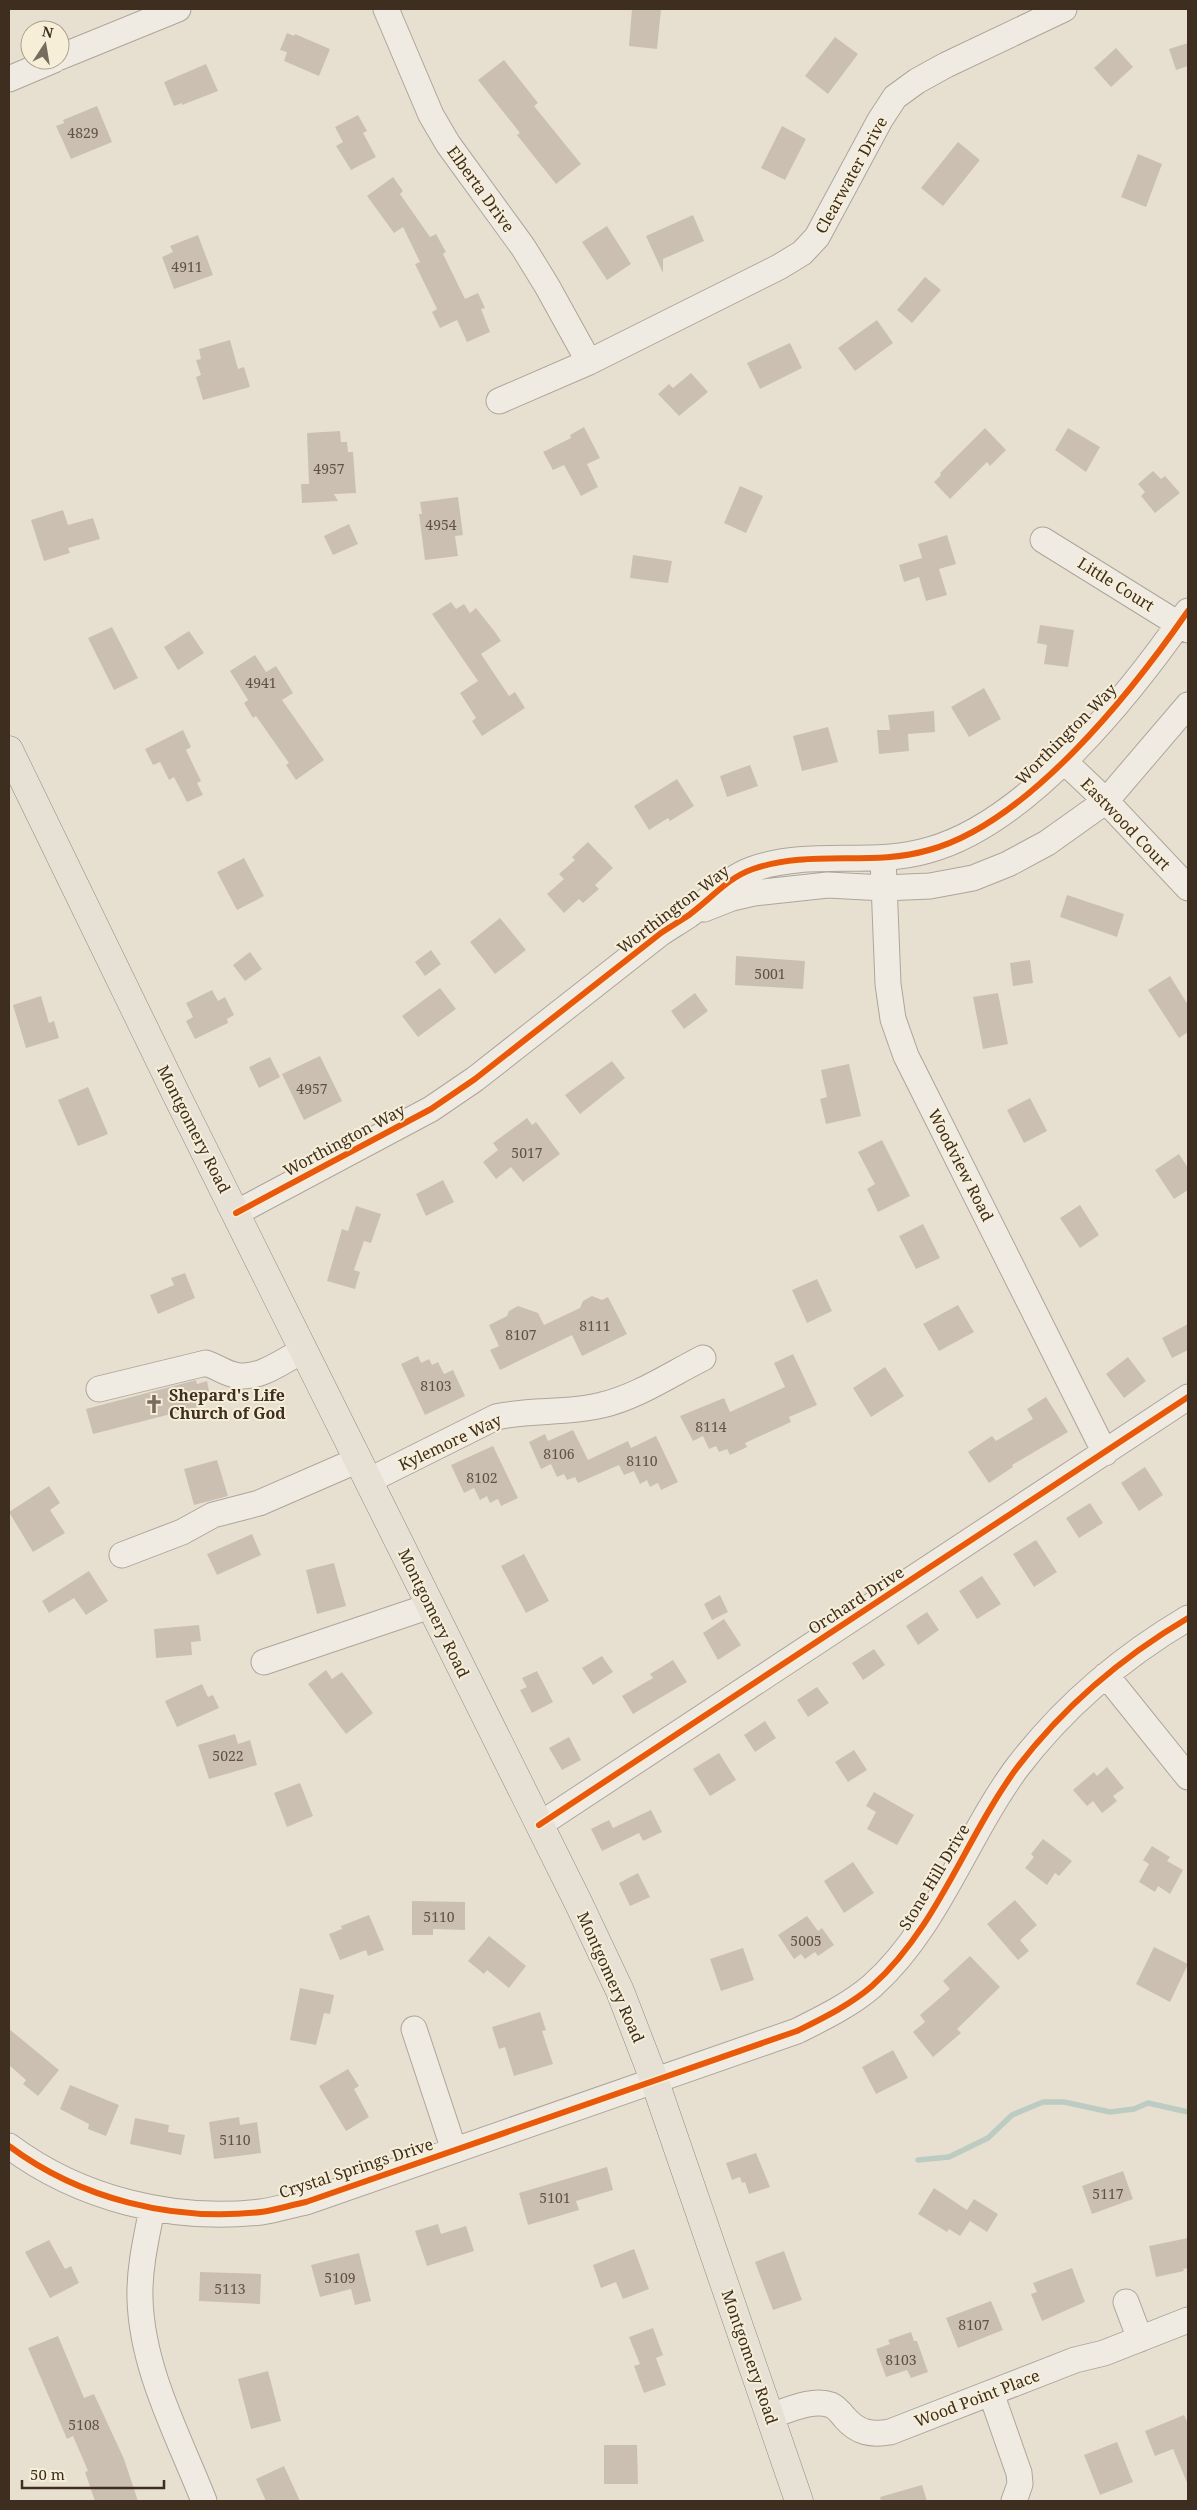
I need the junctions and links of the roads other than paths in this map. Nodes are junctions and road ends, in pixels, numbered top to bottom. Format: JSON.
{"nodes":[{"id":1,"x":178,"y":9,"type":"edge"},
{"id":2,"x":386,"y":9,"type":"edge"},
{"id":3,"x":1064,"y":9,"type":"edge"},
{"id":4,"x":70,"y":54,"type":"edge"},
{"id":5,"x":29,"y":70,"type":"edge"},
{"id":6,"x":9,"y":78,"type":"edge"},
{"id":7,"x":589,"y":362,"type":"junction"},
{"id":8,"x":499,"y":401,"type":"dead end"},
{"id":9,"x":1043,"y":540,"type":"dead end"},
{"id":10,"x":1185,"y":621,"type":"edge"},
{"id":11,"x":1188,"y":705,"type":"edge"},
{"id":12,"x":9,"y":750,"type":"edge"},
{"id":13,"x":1064,"y":761,"type":"junction"},
{"id":14,"x":1106,"y":801,"type":"junction"},
{"id":15,"x":883,"y":858,"type":"junction"},
{"id":16,"x":884,"y":888,"type":"junction"},
{"id":17,"x":1188,"y":888,"type":"edge"},
{"id":18,"x":690,"y":914,"type":"junction"},
{"id":19,"x":236,"y":1213,"type":"junction"},
{"id":20,"x":304,"y":1350,"type":"junction"},
{"id":21,"x":703,"y":1358,"type":"dead end"},
{"id":22,"x":99,"y":1389,"type":"dead end"},
{"id":23,"x":1188,"y":1398,"type":"edge"},
{"id":24,"x":1105,"y":1453,"type":"junction"},
{"id":25,"x":363,"y":1471,"type":"junction"},
{"id":26,"x":122,"y":1555,"type":"dead end"},
{"id":27,"x":430,"y":1606,"type":"junction"},
{"id":28,"x":1188,"y":1618,"type":"edge"},
{"id":29,"x":264,"y":1662,"type":"dead end"},
{"id":30,"x":1106,"y":1675,"type":"junction"},
{"id":31,"x":1188,"y":1777,"type":"edge"},
{"id":32,"x":539,"y":1825,"type":"junction"},
{"id":33,"x":414,"y":2028,"type":"dead end"},
{"id":34,"x":655,"y":2082,"type":"junction"},
{"id":35,"x":9,"y":2146,"type":"edge"},
{"id":36,"x":454,"y":2150,"type":"junction"},
{"id":37,"x":152,"y":2209,"type":"junction"},
{"id":38,"x":1126,"y":2302,"type":"dead end"},
{"id":39,"x":1188,"y":2320,"type":"edge"},
{"id":40,"x":1140,"y":2339,"type":"junction"},
{"id":41,"x":991,"y":2393,"type":"junction"},
{"id":42,"x":770,"y":2416,"type":"junction"},
{"id":43,"x":204,"y":2501,"type":"edge"},
{"id":44,"x":799,"y":2501,"type":"edge"},
{"id":45,"x":1014,"y":2501,"type":"edge"}],
"edges":[{"from":1,"to":4,"type":"street"},
{"from":2,"to":7,"type":"street","name":"Elberta Drive"},
{"from":3,"to":7,"type":"street","name":"Clearwater Drive"},
{"from":5,"to":6,"type":"street"},
{"from":7,"to":8,"type":"street","name":"Clearwater Drive"},
{"from":9,"to":10,"type":"street","name":"Little Court"},
{"from":10,"to":13,"type":"street","name":"Worthington Way"},
{"from":11,"to":14,"type":"street","name":"Worthington Way"},
{"from":12,"to":19,"type":"main road","name":"Montgomery Road"},
{"from":13,"to":14,"type":"street","name":"Eastwood Court"},
{"from":13,"to":15,"type":"street","name":"Worthington Way"},
{"from":14,"to":16,"type":"street","name":"Worthington Way"},
{"from":14,"to":17,"type":"street","name":"Eastwood Court"},
{"from":15,"to":16,"type":"street","name":"Woodview Road"},
{"from":15,"to":18,"type":"street","name":"Worthington Way"},
{"from":16,"to":18,"type":"street","name":"Worthington Way"},
{"from":16,"to":24,"type":"street","name":"Woodview Road"},
{"from":18,"to":19,"type":"street","name":"Worthington Way"},
{"from":19,"to":20,"type":"main road","name":"Montgomery Road"},
{"from":20,"to":22,"type":"street"},
{"from":20,"to":25,"type":"main road","name":"Montgomery Road"},
{"from":21,"to":25,"type":"street","name":"Kylemore Way"},
{"from":23,"to":24,"type":"street","name":"Orchard Drive"},
{"from":24,"to":32,"type":"street","name":"Orchard Drive"},
{"from":25,"to":26,"type":"street","name":"Kylemore Way"},
{"from":25,"to":27,"type":"main road","name":"Montgomery Road"},
{"from":27,"to":29,"type":"street"},
{"from":27,"to":32,"type":"main road","name":"Montgomery Road"},
{"from":28,"to":30,"type":"street","name":"Stone Hill Drive"},
{"from":30,"to":31,"type":"street"},
{"from":30,"to":34,"type":"street","name":"Stone Hill Drive"},
{"from":32,"to":34,"type":"main road","name":"Montgomery Road"},
{"from":33,"to":36,"type":"street"},
{"from":34,"to":36,"type":"street","name":"Crystal Springs Drive"},
{"from":34,"to":42,"type":"main road","name":"Montgomery Road"},
{"from":35,"to":37,"type":"street","name":"Crystal Springs Drive"},
{"from":36,"to":37,"type":"street","name":"Crystal Springs Drive"},
{"from":37,"to":43,"type":"street"},
{"from":38,"to":40,"type":"street"},
{"from":39,"to":40,"type":"street","name":"Wood Point Place"},
{"from":40,"to":41,"type":"street","name":"Wood Point Place"},
{"from":41,"to":42,"type":"street","name":"Wood Point Place"},
{"from":41,"to":45,"type":"street"},
{"from":42,"to":44,"type":"main road","name":"Montgomery Road"}]}
